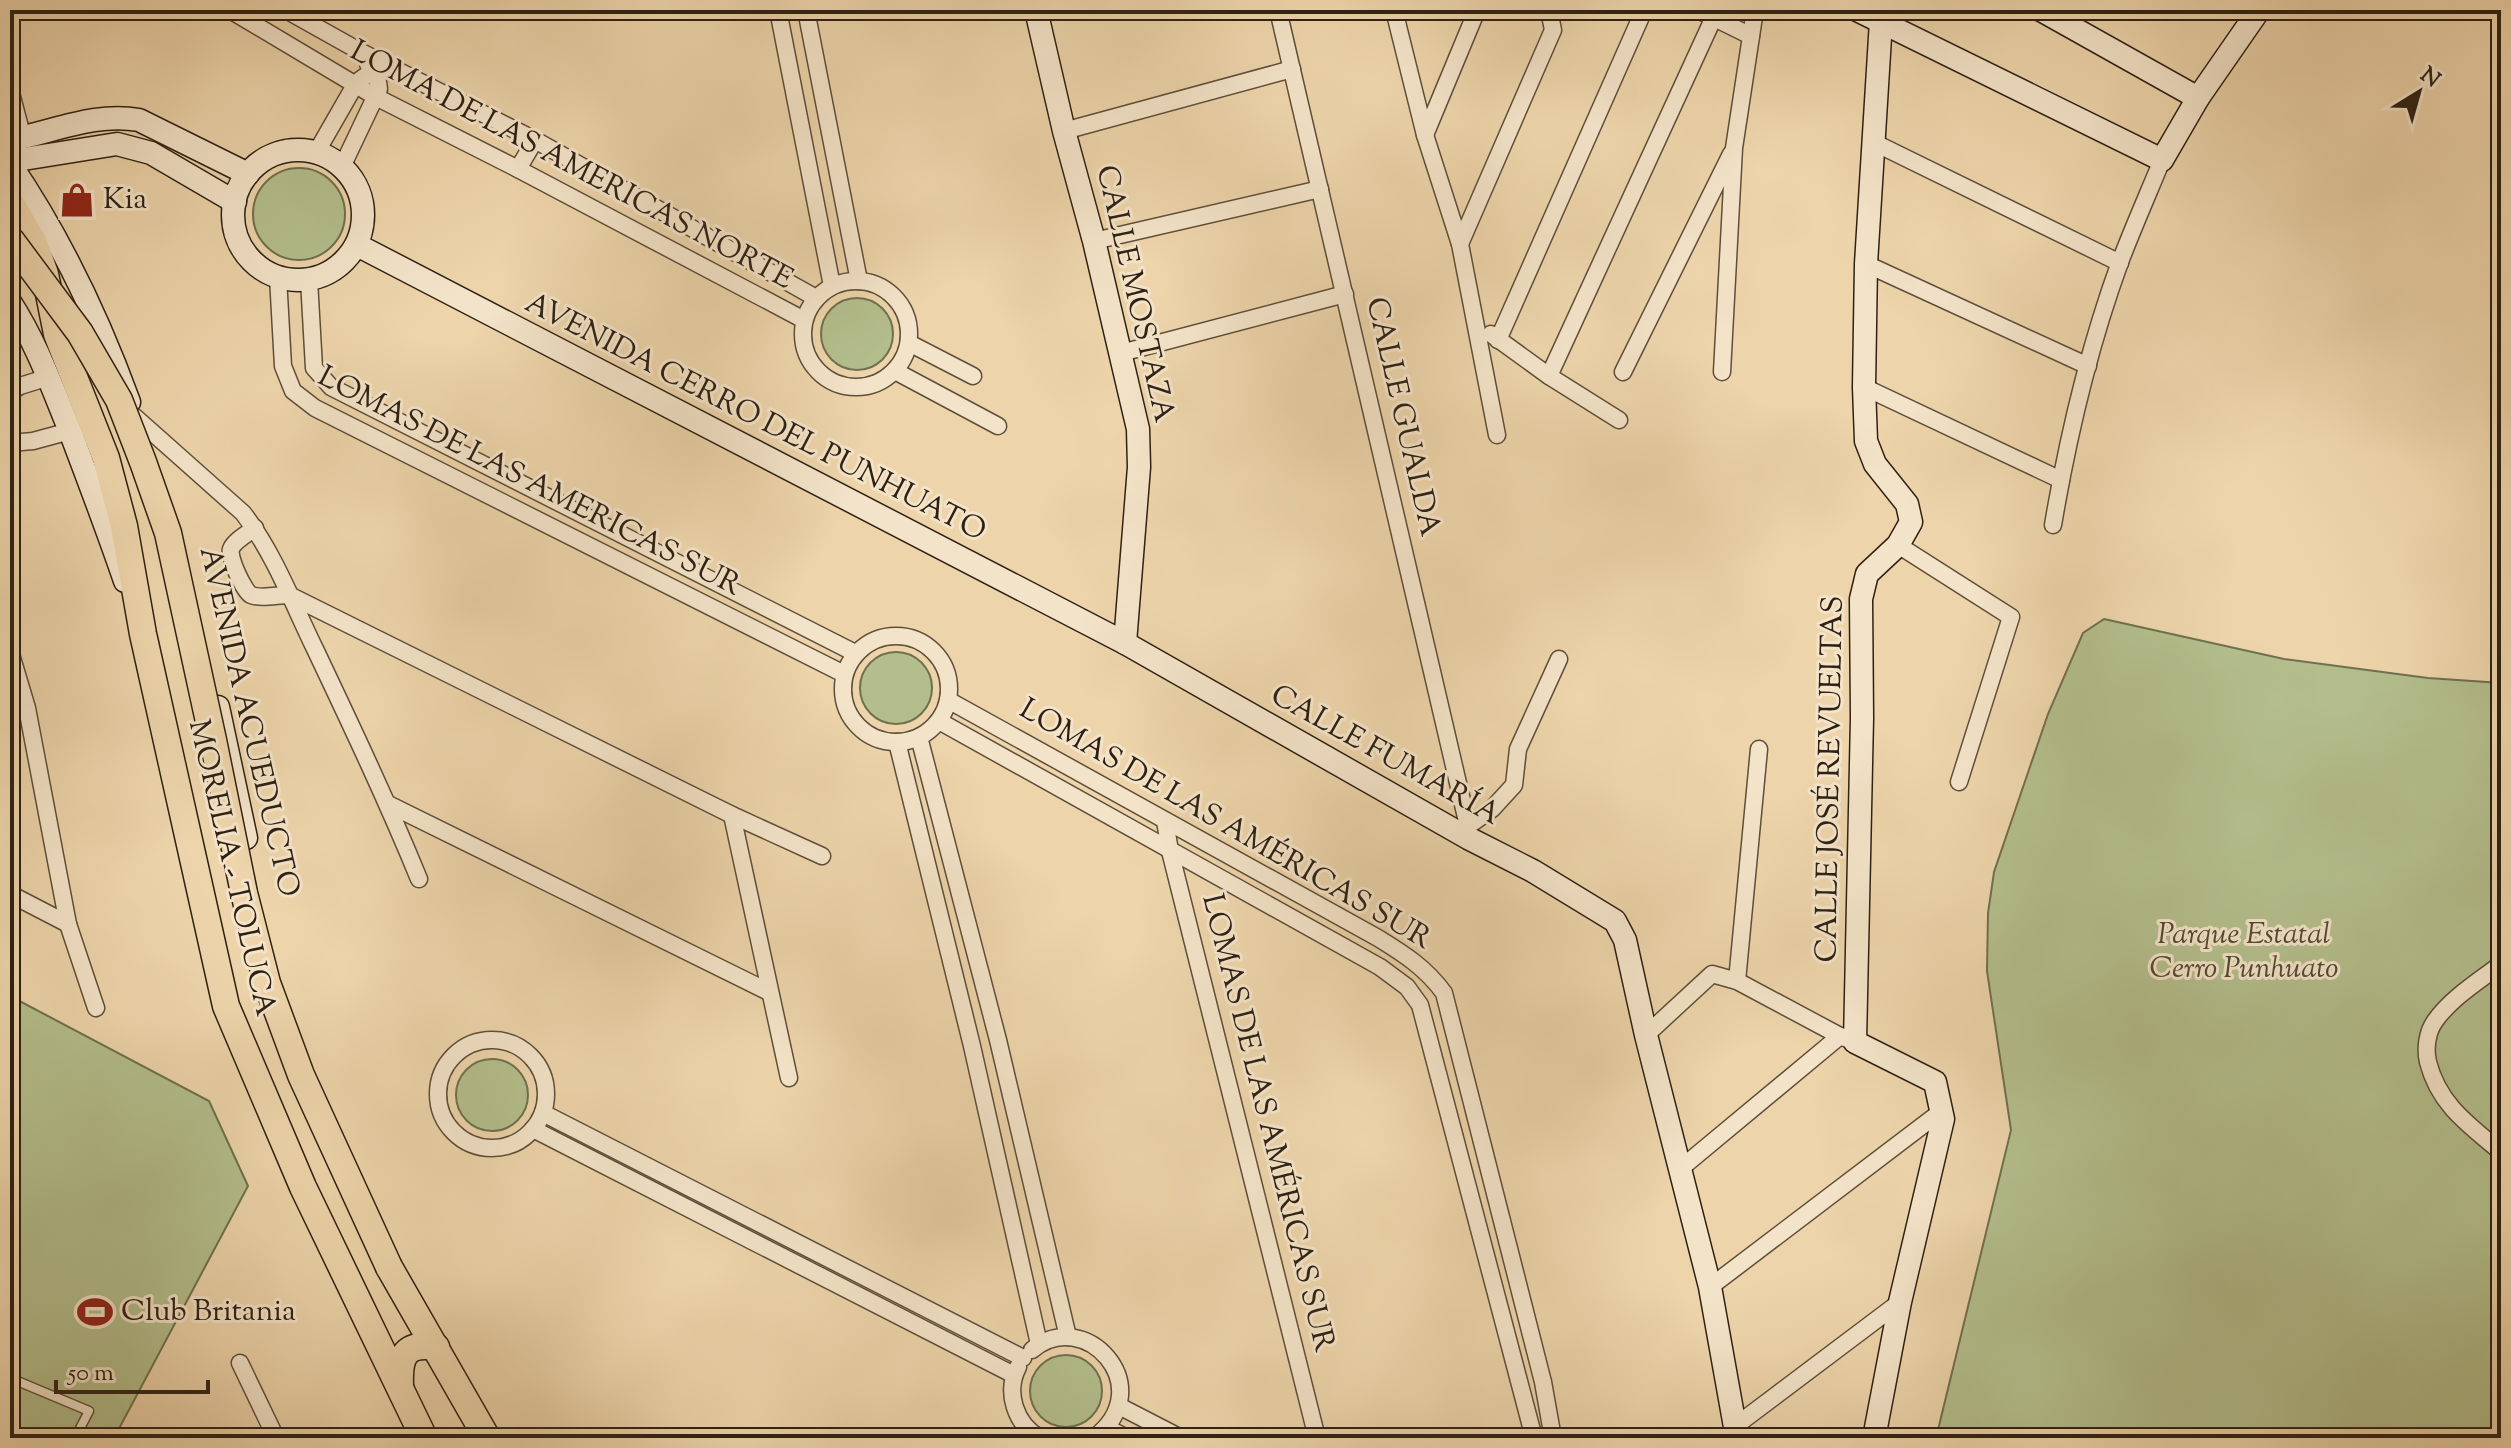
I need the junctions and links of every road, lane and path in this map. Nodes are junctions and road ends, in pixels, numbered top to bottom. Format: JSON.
{"nodes":[{"id":1,"x":230,"y":10,"type":"edge"},
{"id":2,"x":286,"y":10,"type":"edge"},
{"id":3,"x":778,"y":10,"type":"edge"},
{"id":4,"x":806,"y":10,"type":"edge"},
{"id":5,"x":1036,"y":10,"type":"edge"},
{"id":6,"x":1278,"y":10,"type":"edge"},
{"id":7,"x":1394,"y":10,"type":"edge"},
{"id":8,"x":1477,"y":10,"type":"edge"},
{"id":9,"x":1549,"y":10,"type":"edge"},
{"id":10,"x":1644,"y":10,"type":"edge"},
{"id":11,"x":1755,"y":10,"type":"edge"},
{"id":12,"x":1857,"y":10,"type":"edge"},
{"id":13,"x":2041,"y":10,"type":"edge"},
{"id":14,"x":2259,"y":10,"type":"edge"},
{"id":15,"x":1706,"y":13,"type":"edge"},
{"id":16,"x":1881,"y":21,"type":"junction"},
{"id":17,"x":1751,"y":36,"type":"junction"},
{"id":18,"x":361,"y":52,"type":"junction"},
{"id":19,"x":1292,"y":69,"type":"junction"},
{"id":20,"x":373,"y":72,"type":"junction"},
{"id":21,"x":10,"y":74,"type":"edge"},
{"id":22,"x":409,"y":76,"type":"junction"},
{"id":23,"x":355,"y":85,"type":"junction"},
{"id":24,"x":376,"y":97,"type":"junction"},
{"id":25,"x":2198,"y":98,"type":"junction"},
{"id":26,"x":1064,"y":131,"type":"junction"},
{"id":27,"x":1425,"y":135,"type":"junction"},
{"id":28,"x":535,"y":140,"type":"junction"},
{"id":29,"x":1873,"y":142,"type":"junction"},
{"id":30,"x":23,"y":145,"type":"edge"},
{"id":31,"x":1734,"y":148,"type":"junction"},
{"id":32,"x":316,"y":153,"type":"junction"},
{"id":33,"x":2162,"y":160,"type":"junction"},
{"id":34,"x":10,"y":164,"type":"edge"},
{"id":35,"x":342,"y":167,"type":"junction"},
{"id":36,"x":518,"y":169,"type":"junction"},
{"id":37,"x":248,"y":174,"type":"junction"},
{"id":38,"x":1320,"y":189,"type":"junction"},
{"id":39,"x":10,"y":202,"type":"edge"},
{"id":40,"x":235,"y":202,"type":"junction"},
{"id":41,"x":10,"y":239,"type":"edge"},
{"id":42,"x":1094,"y":241,"type":"junction"},
{"id":43,"x":1460,"y":244,"type":"junction"},
{"id":44,"x":357,"y":245,"type":"junction"},
{"id":45,"x":2120,"y":263,"type":"junction"},
{"id":46,"x":1866,"y":264,"type":"junction"},
{"id":47,"x":278,"y":277,"type":"junction"},
{"id":48,"x":309,"y":280,"type":"junction"},
{"id":49,"x":859,"y":281,"type":"junction"},
{"id":50,"x":832,"y":286,"type":"junction"},
{"id":51,"x":1345,"y":294,"type":"junction"},
{"id":52,"x":816,"y":298,"type":"junction"},
{"id":53,"x":10,"y":302,"type":"edge"},
{"id":54,"x":804,"y":320,"type":"junction"},
{"id":55,"x":1474,"y":321,"type":"junction"},
{"id":56,"x":1498,"y":340,"type":"junction"},
{"id":57,"x":909,"y":343,"type":"junction"},
{"id":58,"x":1121,"y":353,"type":"junction"},
{"id":59,"x":2088,"y":366,"type":"junction"},
{"id":60,"x":895,"y":371,"type":"junction"},
{"id":61,"x":1623,"y":372,"type":"dead end"},
{"id":62,"x":1722,"y":372,"type":"dead end"},
{"id":63,"x":973,"y":376,"type":"dead end"},
{"id":64,"x":1549,"y":376,"type":"junction"},
{"id":65,"x":49,"y":377,"type":"junction"},
{"id":66,"x":1864,"y":387,"type":"junction"},
{"id":67,"x":10,"y":392,"type":"edge"},
{"id":68,"x":135,"y":417,"type":"junction"},
{"id":69,"x":1619,"y":420,"type":"dead end"},
{"id":70,"x":998,"y":426,"type":"dead end"},
{"id":71,"x":70,"y":431,"type":"junction"},
{"id":72,"x":1497,"y":435,"type":"dead end"},
{"id":73,"x":10,"y":443,"type":"edge"},
{"id":74,"x":2061,"y":480,"type":"junction"},
{"id":75,"x":592,"y":521,"type":"junction"},
{"id":76,"x":2053,"y":525,"type":"dead end"},
{"id":77,"x":255,"y":528,"type":"junction"},
{"id":78,"x":583,"y":543,"type":"junction"},
{"id":79,"x":1898,"y":545,"type":"junction"},
{"id":80,"x":289,"y":595,"type":"junction"},
{"id":81,"x":143,"y":634,"type":"junction"},
{"id":82,"x":1125,"y":643,"type":"junction"},
{"id":83,"x":10,"y":651,"type":"edge"},
{"id":84,"x":855,"y":653,"type":"junction"},
{"id":85,"x":1559,"y":659,"type":"dead end"},
{"id":86,"x":844,"y":674,"type":"junction"},
{"id":87,"x":948,"y":700,"type":"junction"},
{"id":88,"x":939,"y":721,"type":"junction"},
{"id":89,"x":919,"y":737,"type":"junction"},
{"id":90,"x":897,"y":742,"type":"junction"},
{"id":91,"x":1759,"y":749,"type":"dead end"},
{"id":92,"x":1959,"y":782,"type":"dead end"},
{"id":93,"x":388,"y":804,"type":"junction"},
{"id":94,"x":732,"y":815,"type":"junction"},
{"id":95,"x":1165,"y":821,"type":"junction"},
{"id":96,"x":1468,"y":832,"type":"junction"},
{"id":97,"x":1170,"y":851,"type":"junction"},
{"id":98,"x":822,"y":856,"type":"dead end"},
{"id":99,"x":419,"y":879,"type":"dead end"},
{"id":100,"x":10,"y":894,"type":"edge"},
{"id":101,"x":68,"y":924,"type":"junction"},
{"id":102,"x":2501,"y":964,"type":"edge"},
{"id":103,"x":1737,"y":981,"type":"junction"},
{"id":104,"x":769,"y":992,"type":"junction"},
{"id":105,"x":96,"y":1008,"type":"dead end"},
{"id":106,"x":1646,"y":1035,"type":"junction"},
{"id":107,"x":1848,"y":1039,"type":"junction"},
{"id":108,"x":998,"y":1040,"type":"junction"},
{"id":109,"x":972,"y":1046,"type":"junction"},
{"id":110,"x":789,"y":1078,"type":"dead end"},
{"id":111,"x":1943,"y":1110,"type":"junction"},
{"id":112,"x":543,"y":1113,"type":"junction"},
{"id":113,"x":533,"y":1129,"type":"junction"},
{"id":114,"x":2501,"y":1152,"type":"edge"},
{"id":115,"x":1680,"y":1169,"type":"junction"},
{"id":116,"x":1502,"y":1223,"type":"junction"},
{"id":117,"x":1478,"y":1231,"type":"junction"},
{"id":118,"x":782,"y":1233,"type":"junction"},
{"id":119,"x":773,"y":1252,"type":"junction"},
{"id":120,"x":1710,"y":1287,"type":"junction"},
{"id":121,"x":407,"y":1300,"type":"junction"},
{"id":122,"x":1900,"y":1302,"type":"junction"},
{"id":123,"x":366,"y":1315,"type":"junction"},
{"id":124,"x":1068,"y":1337,"type":"junction"},
{"id":125,"x":1039,"y":1344,"type":"junction"},
{"id":126,"x":436,"y":1347,"type":"junction"},
{"id":127,"x":1023,"y":1358,"type":"junction"},
{"id":128,"x":240,"y":1363,"type":"dead end"},
{"id":129,"x":1014,"y":1375,"type":"junction"},
{"id":130,"x":10,"y":1378,"type":"edge"},
{"id":131,"x":400,"y":1390,"type":"junction"},
{"id":132,"x":1119,"y":1406,"type":"junction"},
{"id":133,"x":1735,"y":1432,"type":"edge"},
{"id":134,"x":1100,"y":1433,"type":"edge"},
{"id":135,"x":10,"y":1435,"type":"edge"},
{"id":136,"x":18,"y":1438,"type":"edge"},
{"id":137,"x":75,"y":1438,"type":"edge"},
{"id":138,"x":276,"y":1438,"type":"edge"},
{"id":139,"x":424,"y":1438,"type":"edge"},
{"id":140,"x":487,"y":1438,"type":"edge"},
{"id":141,"x":1040,"y":1438,"type":"edge"},
{"id":142,"x":1127,"y":1438,"type":"edge"},
{"id":143,"x":1181,"y":1438,"type":"edge"},
{"id":144,"x":1317,"y":1438,"type":"edge"},
{"id":145,"x":1534,"y":1438,"type":"edge"},
{"id":146,"x":1553,"y":1438,"type":"edge"},
{"id":147,"x":1874,"y":1438,"type":"edge"}],
"edges":[{"from":1,"to":23,"type":"street","name":"LOMA DE LAS AMERICAS NORTE"},
{"from":2,"to":18,"type":"street","name":"LOMA DE LAS AMERICAS NORTE"},
{"from":3,"to":50,"type":"street"},
{"from":4,"to":49,"type":"street"},
{"from":5,"to":26,"type":"street","name":"CALLE MOSTAZA"},
{"from":6,"to":19,"type":"street","name":"CALLE GUALDA"},
{"from":7,"to":27,"type":"street"},
{"from":8,"to":27,"type":"street"},
{"from":9,"to":43,"type":"street"},
{"from":10,"to":56,"type":"street"},
{"from":11,"to":17,"type":"street"},
{"from":12,"to":16,"type":"street"},
{"from":13,"to":25,"type":"street"},
{"from":14,"to":25,"type":"street"},
{"from":15,"to":17,"type":"street"},
{"from":15,"to":64,"type":"street"},
{"from":16,"to":29,"type":"street"},
{"from":16,"to":33,"type":"street"},
{"from":17,"to":31,"type":"street"},
{"from":18,"to":20,"type":"street"},
{"from":18,"to":22,"type":"street","name":"LOMA DE LAS AMERICAS NORTE"},
{"from":19,"to":26,"type":"street"},
{"from":19,"to":38,"type":"street","name":"CALLE GUALDA"},
{"from":20,"to":22,"type":"street"},
{"from":20,"to":23,"type":"street"},
{"from":20,"to":24,"type":"street"},
{"from":21,"to":30,"type":"lane"},
{"from":22,"to":28,"type":"street","name":"LOMA DE LAS AMERICAS NORTE"},
{"from":23,"to":24,"type":"street","name":"LOMA DE LAS AMERICAS NORTE"},
{"from":23,"to":32,"type":"street"},
{"from":24,"to":35,"type":"street"},
{"from":24,"to":36,"type":"street","name":"LOMA DE LAS AMERICAS NORTE"},
{"from":25,"to":33,"type":"street"},
{"from":26,"to":42,"type":"street","name":"CALLE MOSTAZA"},
{"from":27,"to":43,"type":"street"},
{"from":28,"to":36,"type":"street"},
{"from":28,"to":52,"type":"street","name":"LOMA DE LAS AMERICAS NORTE"},
{"from":29,"to":45,"type":"street"},
{"from":29,"to":46,"type":"street"},
{"from":30,"to":34,"type":"street"},
{"from":30,"to":37,"type":"street"},
{"from":30,"to":40,"type":"street"},
{"from":31,"to":61,"type":"street"},
{"from":31,"to":62,"type":"street"},
{"from":32,"to":35,"type":"street"},
{"from":32,"to":37,"type":"street"},
{"from":33,"to":45,"type":"street"},
{"from":34,"to":68,"type":"street","name":"AVENIDA ACUEDUCTO"},
{"from":35,"to":44,"type":"street"},
{"from":36,"to":54,"type":"street","name":"LOMA DE LAS AMERICAS NORTE"},
{"from":37,"to":40,"type":"street"},
{"from":38,"to":42,"type":"street"},
{"from":38,"to":51,"type":"street","name":"CALLE GUALDA"},
{"from":39,"to":81,"type":"main road","name":"MORELIA - TOLUCA","bridge":true},
{"from":40,"to":47,"type":"street"},
{"from":41,"to":121,"type":"main road","name":"MORELIA - TOLUCA","bridge":true},
{"from":42,"to":58,"type":"street","name":"CALLE MOSTAZA"},
{"from":43,"to":55,"type":"street"},
{"from":44,"to":48,"type":"street"},
{"from":44,"to":82,"type":"street","name":"AVENIDA CERRO DEL PUNHUATO"},
{"from":45,"to":59,"type":"street"},
{"from":46,"to":59,"type":"street"},
{"from":46,"to":66,"type":"street"},
{"from":47,"to":48,"type":"street"},
{"from":47,"to":78,"type":"street","name":"LOMAS DE LAS AMERICAS SUR"},
{"from":48,"to":75,"type":"street","name":"LOMAS DE LAS AMERICAS SUR"},
{"from":49,"to":50,"type":"street"},
{"from":49,"to":57,"type":"street"},
{"from":50,"to":52,"type":"street"},
{"from":51,"to":58,"type":"street"},
{"from":51,"to":96,"type":"street","name":"CALLE GUALDA"},
{"from":52,"to":54,"type":"street"},
{"from":53,"to":65,"type":"street"},
{"from":54,"to":60,"type":"street"},
{"from":55,"to":56,"type":"street"},
{"from":55,"to":72,"type":"street"},
{"from":56,"to":64,"type":"street"},
{"from":57,"to":60,"type":"street"},
{"from":57,"to":63,"type":"street"},
{"from":58,"to":82,"type":"street","name":"CALLE MOSTAZA"},
{"from":59,"to":74,"type":"street"},
{"from":60,"to":70,"type":"street"},
{"from":64,"to":69,"type":"street"},
{"from":65,"to":67,"type":"street"},
{"from":65,"to":71,"type":"street"},
{"from":66,"to":74,"type":"street"},
{"from":66,"to":79,"type":"street"},
{"from":68,"to":77,"type":"street"},
{"from":68,"to":121,"type":"street","name":"AVENIDA ACUEDUCTO"},
{"from":71,"to":73,"type":"street"},
{"from":71,"to":81,"type":"street"},
{"from":74,"to":76,"type":"street"},
{"from":75,"to":78,"type":"street"},
{"from":75,"to":84,"type":"street","name":"LOMAS DE LAS AMERICAS SUR"},
{"from":77,"to":80,"type":"street"},
{"from":77,"to":80,"type":"street"},
{"from":78,"to":86,"type":"street","name":"LOMAS DE LAS AMERICAS SUR"},
{"from":79,"to":92,"type":"street"},
{"from":79,"to":107,"type":"street","name":"CALLE JOSÉ REVUELTAS"},
{"from":80,"to":93,"type":"street"},
{"from":80,"to":94,"type":"street"},
{"from":81,"to":123,"type":"main road","name":"MORELIA - TOLUCA"},
{"from":82,"to":96,"type":"street","name":"CALLE FUMARÍA"},
{"from":83,"to":101,"type":"street"},
{"from":84,"to":86,"type":"street"},
{"from":84,"to":87,"type":"street"},
{"from":85,"to":96,"type":"street"},
{"from":86,"to":90,"type":"street"},
{"from":87,"to":88,"type":"street"},
{"from":87,"to":95,"type":"street","name":"LOMAS DE LAS AMÉRICAS SUR"},
{"from":88,"to":89,"type":"street"},
{"from":88,"to":97,"type":"street","name":"LOMAS DE LAS AMÉRICAS SUR"},
{"from":89,"to":90,"type":"street"},
{"from":89,"to":108,"type":"street"},
{"from":90,"to":109,"type":"street"},
{"from":91,"to":103,"type":"street"},
{"from":93,"to":99,"type":"street"},
{"from":93,"to":104,"type":"street"},
{"from":94,"to":98,"type":"street"},
{"from":94,"to":104,"type":"street"},
{"from":95,"to":97,"type":"street","name":"LOMAS DE LAS AMÉRICAS SUR"},
{"from":95,"to":116,"type":"street","name":"LOMAS DE LAS AMÉRICAS SUR"},
{"from":96,"to":106,"type":"street","name":"CALLE FUMARÍA"},
{"from":97,"to":117,"type":"street","name":"LOMAS DE LAS AMÉRICAS SUR"},
{"from":97,"to":144,"type":"street","name":"LOMAS DE LAS AMÉRICAS SUR"},
{"from":100,"to":101,"type":"street"},
{"from":101,"to":105,"type":"street"},
{"from":102,"to":114,"type":"street"},
{"from":103,"to":106,"type":"street"},
{"from":103,"to":107,"type":"street"},
{"from":104,"to":110,"type":"street"},
{"from":106,"to":115,"type":"street"},
{"from":107,"to":111,"type":"street"},
{"from":107,"to":115,"type":"street"},
{"from":108,"to":109,"type":"street"},
{"from":108,"to":124,"type":"street"},
{"from":109,"to":125,"type":"street"},
{"from":111,"to":120,"type":"street"},
{"from":111,"to":122,"type":"street"},
{"from":112,"to":113,"type":"street"},
{"from":112,"to":113,"type":"street"},
{"from":112,"to":118,"type":"street"},
{"from":113,"to":119,"type":"street"},
{"from":115,"to":120,"type":"street"},
{"from":116,"to":117,"type":"street"},
{"from":116,"to":146,"type":"street","name":"LOMAS DE LAS AMÉRICAS SUR"},
{"from":117,"to":145,"type":"street","name":"LOMAS DE LAS AMÉRICAS SUR"},
{"from":118,"to":119,"type":"street"},
{"from":118,"to":127,"type":"street"},
{"from":119,"to":129,"type":"street"},
{"from":120,"to":133,"type":"street"},
{"from":121,"to":123,"type":"main road"},
{"from":121,"to":126,"type":"main road","name":"MORELIA - TOLUCA"},
{"from":122,"to":133,"type":"street"},
{"from":122,"to":147,"type":"street"},
{"from":123,"to":131,"type":"main road","name":"MORELIA - TOLUCA"},
{"from":124,"to":125,"type":"street"},
{"from":124,"to":132,"type":"street"},
{"from":125,"to":127,"type":"street"},
{"from":126,"to":131,"type":"main road"},
{"from":126,"to":140,"type":"main road","name":"MORELIA - TOLUCA"},
{"from":127,"to":129,"type":"street"},
{"from":128,"to":138,"type":"street"},
{"from":129,"to":141,"type":"street"},
{"from":130,"to":137,"type":"lane"},
{"from":131,"to":139,"type":"main road","name":"MORELIA - TOLUCA"},
{"from":132,"to":134,"type":"street"},
{"from":132,"to":143,"type":"street"},
{"from":134,"to":142,"type":"street"},
{"from":135,"to":136,"type":"lane"}]}
